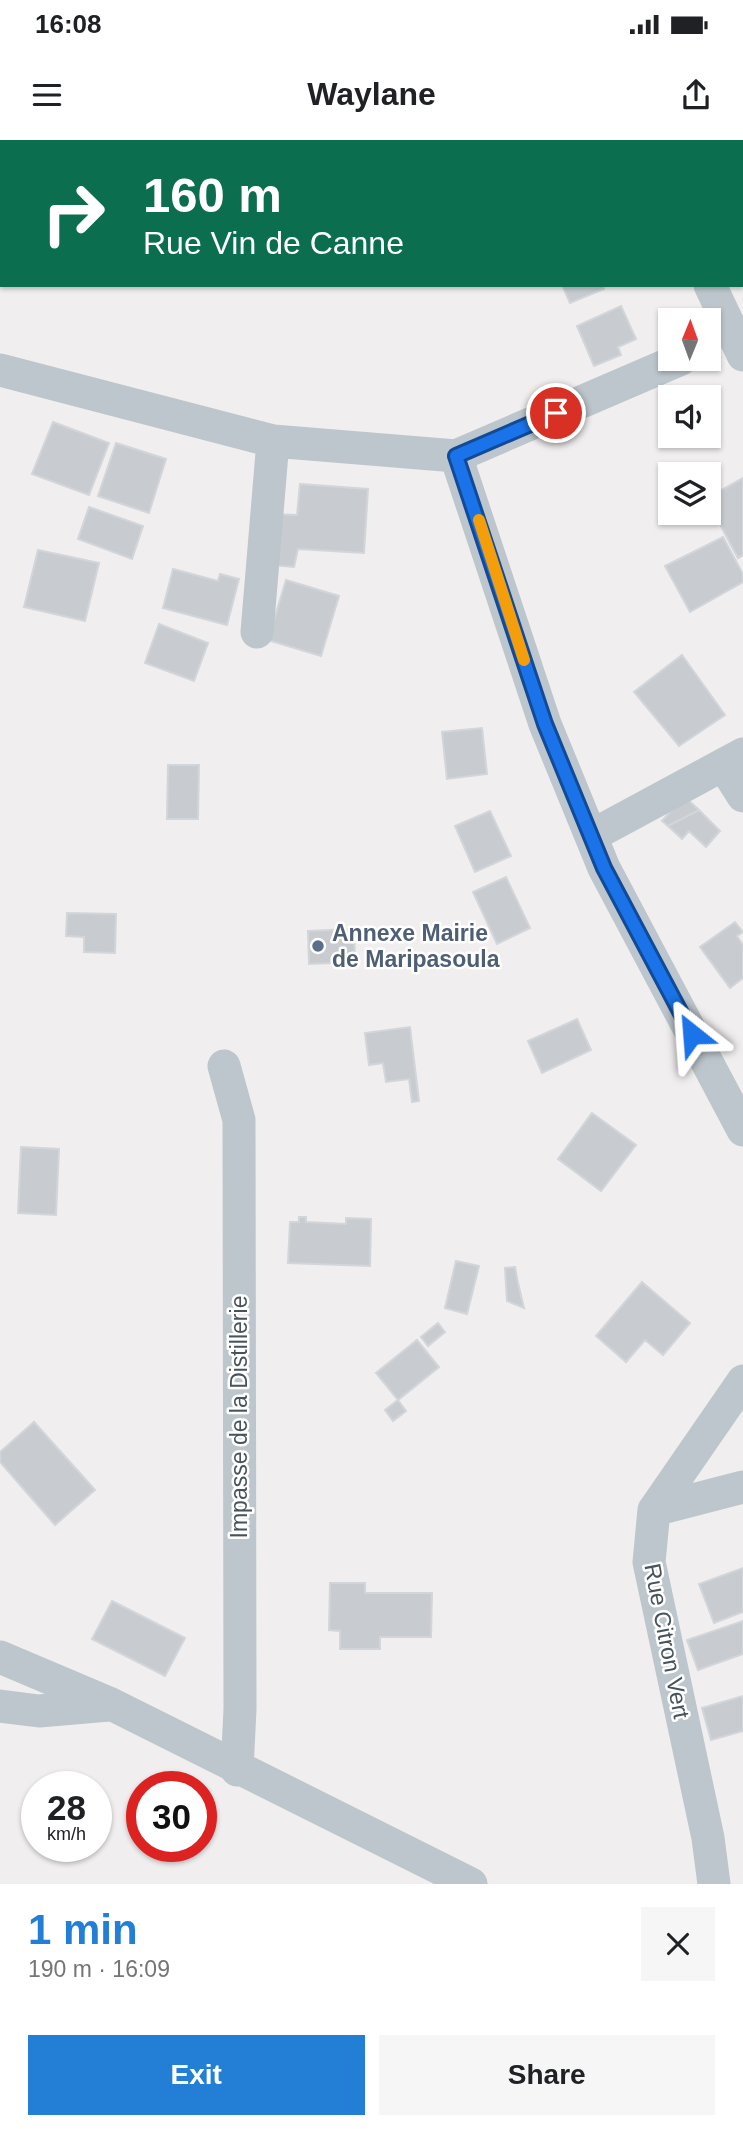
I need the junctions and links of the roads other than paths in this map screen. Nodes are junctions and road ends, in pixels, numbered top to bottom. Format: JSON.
{"nodes":[{"id":1,"x":711,"y":287,"type":"edge"},
{"id":2,"x":729,"y":346,"type":"edge"},
{"id":3,"x":658,"y":369,"type":"edge"},
{"id":4,"x":0,"y":370,"type":"edge"},
{"id":5,"x":273,"y":441,"type":"junction"},
{"id":6,"x":456,"y":456,"type":"junction"},
{"id":7,"x":257,"y":632,"type":"dead end"},
{"id":8,"x":734,"y":760,"type":"edge"},
{"id":9,"x":743,"y":796,"type":"edge"},
{"id":10,"x":591,"y":836,"type":"junction"},
{"id":11,"x":224,"y":1066,"type":"dead end"},
{"id":12,"x":743,"y":1130,"type":"edge"},
{"id":13,"x":743,"y":1381,"type":"edge"},
{"id":14,"x":743,"y":1487,"type":"edge"},
{"id":15,"x":654,"y":1510,"type":"junction"},
{"id":16,"x":0,"y":1657,"type":"edge"},
{"id":17,"x":111,"y":1704,"type":"junction"},
{"id":18,"x":0,"y":1706,"type":"edge"},
{"id":19,"x":237,"y":1770,"type":"junction"},
{"id":20,"x":471,"y":1884,"type":"edge"},
{"id":21,"x":714,"y":1884,"type":"edge"}],
"edges":[{"from":1,"to":2,"type":"street"},
{"from":3,"to":6,"type":"street"},
{"from":4,"to":5,"type":"street"},
{"from":5,"to":6,"type":"street"},
{"from":5,"to":7,"type":"street"},
{"from":6,"to":10,"type":"street"},
{"from":8,"to":9,"type":"street"},
{"from":8,"to":10,"type":"street"},
{"from":10,"to":12,"type":"street"},
{"from":11,"to":19,"type":"street","name":"Impasse de la Distillerie"},
{"from":13,"to":15,"type":"street","name":"Rue Citron Vert"},
{"from":14,"to":15,"type":"street"},
{"from":15,"to":21,"type":"street","name":"Rue Citron Vert"},
{"from":16,"to":17,"type":"street"},
{"from":17,"to":18,"type":"street"},
{"from":17,"to":19,"type":"street"},
{"from":19,"to":20,"type":"street"}]}
